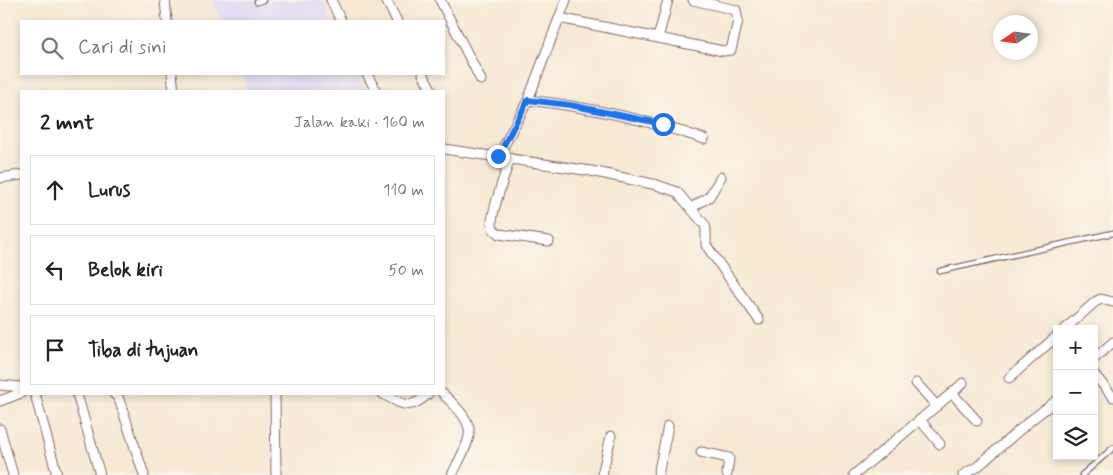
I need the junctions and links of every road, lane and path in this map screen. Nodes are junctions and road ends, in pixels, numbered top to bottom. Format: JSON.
{"nodes":[{"id":1,"x":165,"y":0,"type":"edge"},
{"id":2,"x":263,"y":0,"type":"edge"},
{"id":3,"x":331,"y":0,"type":"edge"},
{"id":4,"x":386,"y":0,"type":"edge"},
{"id":5,"x":440,"y":0,"type":"edge"},
{"id":6,"x":566,"y":0,"type":"edge"},
{"id":7,"x":668,"y":0,"type":"edge"},
{"id":8,"x":693,"y":0,"type":"edge"},
{"id":9,"x":257,"y":2,"type":"dead end"},
{"id":10,"x":559,"y":18,"type":"junction"},
{"id":11,"x":167,"y":20,"type":"edge"},
{"id":12,"x":341,"y":20,"type":"edge"},
{"id":13,"x":396,"y":20,"type":"edge"},
{"id":14,"x":658,"y":38,"type":"junction"},
{"id":15,"x":172,"y":75,"type":"edge"},
{"id":16,"x":368,"y":75,"type":"edge"},
{"id":17,"x":424,"y":75,"type":"edge"},
{"id":18,"x":481,"y":80,"type":"dead end"},
{"id":19,"x":174,"y":90,"type":"edge"},
{"id":20,"x":375,"y":90,"type":"edge"},
{"id":21,"x":431,"y":90,"type":"edge"},
{"id":22,"x":528,"y":100,"type":"junction"},
{"id":23,"x":704,"y":138,"type":"dead end"},
{"id":24,"x":445,"y":149,"type":"edge"},
{"id":25,"x":498,"y":156,"type":"junction"},
{"id":26,"x":510,"y":158,"type":"junction"},
{"id":27,"x":20,"y":175,"type":"edge"},
{"id":28,"x":721,"y":177,"type":"dead end"},
{"id":29,"x":0,"y":178,"type":"edge"},
{"id":30,"x":691,"y":208,"type":"junction"},
{"id":31,"x":1113,"y":233,"type":"edge"},
{"id":32,"x":548,"y":241,"type":"dead end"},
{"id":33,"x":940,"y":271,"type":"dead end"},
{"id":34,"x":1113,"y":302,"type":"edge"},
{"id":35,"x":759,"y":320,"type":"dead end"},
{"id":36,"x":1069,"y":325,"type":"edge"},
{"id":37,"x":1053,"y":340,"type":"edge"},
{"id":38,"x":1113,"y":342,"type":"edge"},
{"id":39,"x":1098,"y":355,"type":"edge"},
{"id":40,"x":1009,"y":378,"type":"dead end"},
{"id":41,"x":1098,"y":379,"type":"edge"},
{"id":42,"x":916,"y":383,"type":"dead end"},
{"id":43,"x":963,"y":383,"type":"dead end"},
{"id":44,"x":0,"y":385,"type":"edge"},
{"id":45,"x":20,"y":387,"type":"edge"},
{"id":46,"x":20,"y":393,"type":"edge"},
{"id":47,"x":952,"y":393,"type":"junction"},
{"id":48,"x":35,"y":395,"type":"edge"},
{"id":49,"x":76,"y":395,"type":"edge"},
{"id":50,"x":115,"y":395,"type":"edge"},
{"id":51,"x":275,"y":395,"type":"edge"},
{"id":52,"x":385,"y":395,"type":"edge"},
{"id":53,"x":427,"y":395,"type":"edge"},
{"id":54,"x":445,"y":395,"type":"edge"},
{"id":55,"x":1113,"y":397,"type":"edge"},
{"id":56,"x":0,"y":401,"type":"edge"},
{"id":57,"x":1053,"y":403,"type":"edge"},
{"id":58,"x":937,"y":406,"type":"junction"},
{"id":59,"x":920,"y":420,"type":"junction"},
{"id":60,"x":977,"y":422,"type":"dead end"},
{"id":61,"x":668,"y":426,"type":"dead end"},
{"id":62,"x":0,"y":429,"type":"edge"},
{"id":63,"x":611,"y":436,"type":"dead end"},
{"id":64,"x":940,"y":444,"type":"dead end"},
{"id":65,"x":1113,"y":448,"type":"edge"},
{"id":66,"x":701,"y":452,"type":"dead end"},
{"id":67,"x":13,"y":475,"type":"edge"},
{"id":68,"x":58,"y":475,"type":"edge"},
{"id":69,"x":100,"y":475,"type":"edge"},
{"id":70,"x":144,"y":475,"type":"edge"},
{"id":71,"x":276,"y":475,"type":"edge"},
{"id":72,"x":452,"y":475,"type":"edge"},
{"id":73,"x":602,"y":475,"type":"edge"},
{"id":74,"x":658,"y":475,"type":"edge"},
{"id":75,"x":728,"y":475,"type":"edge"},
{"id":76,"x":854,"y":475,"type":"edge"},
{"id":77,"x":963,"y":475,"type":"edge"},
{"id":78,"x":1082,"y":475,"type":"edge"}],
"edges":[{"from":1,"to":11,"type":"street"},
{"from":2,"to":9,"type":"lane"},
{"from":3,"to":12,"type":"street"},
{"from":4,"to":13,"type":"street"},
{"from":5,"to":18,"type":"street"},
{"from":6,"to":10,"type":"street"},
{"from":7,"to":14,"type":"street"},
{"from":8,"to":14,"type":"street"},
{"from":10,"to":14,"type":"street"},
{"from":10,"to":22,"type":"street"},
{"from":15,"to":19,"type":"street"},
{"from":16,"to":20,"type":"street"},
{"from":17,"to":21,"type":"street"},
{"from":22,"to":23,"type":"street"},
{"from":22,"to":25,"type":"street"},
{"from":24,"to":25,"type":"street"},
{"from":25,"to":26,"type":"street"},
{"from":26,"to":30,"type":"street"},
{"from":26,"to":32,"type":"street"},
{"from":27,"to":29,"type":"street"},
{"from":28,"to":30,"type":"street"},
{"from":30,"to":35,"type":"street"},
{"from":31,"to":33,"type":"lane"},
{"from":34,"to":36,"type":"street"},
{"from":37,"to":40,"type":"street"},
{"from":38,"to":39,"type":"street"},
{"from":41,"to":55,"type":"street"},
{"from":42,"to":58,"type":"street"},
{"from":43,"to":47,"type":"street"},
{"from":44,"to":45,"type":"street"},
{"from":46,"to":56,"type":"street"},
{"from":47,"to":58,"type":"street"},
{"from":47,"to":60,"type":"street"},
{"from":48,"to":68,"type":"street"},
{"from":49,"to":69,"type":"street"},
{"from":50,"to":70,"type":"street"},
{"from":51,"to":71,"type":"street"},
{"from":52,"to":53,"type":"street"},
{"from":54,"to":72,"type":"street"},
{"from":57,"to":77,"type":"street"},
{"from":58,"to":59,"type":"street"},
{"from":59,"to":64,"type":"street"},
{"from":59,"to":76,"type":"street"},
{"from":61,"to":74,"type":"street"},
{"from":62,"to":67,"type":"street"},
{"from":63,"to":73,"type":"street"},
{"from":65,"to":78,"type":"lane"},
{"from":66,"to":75,"type":"street"}]}
